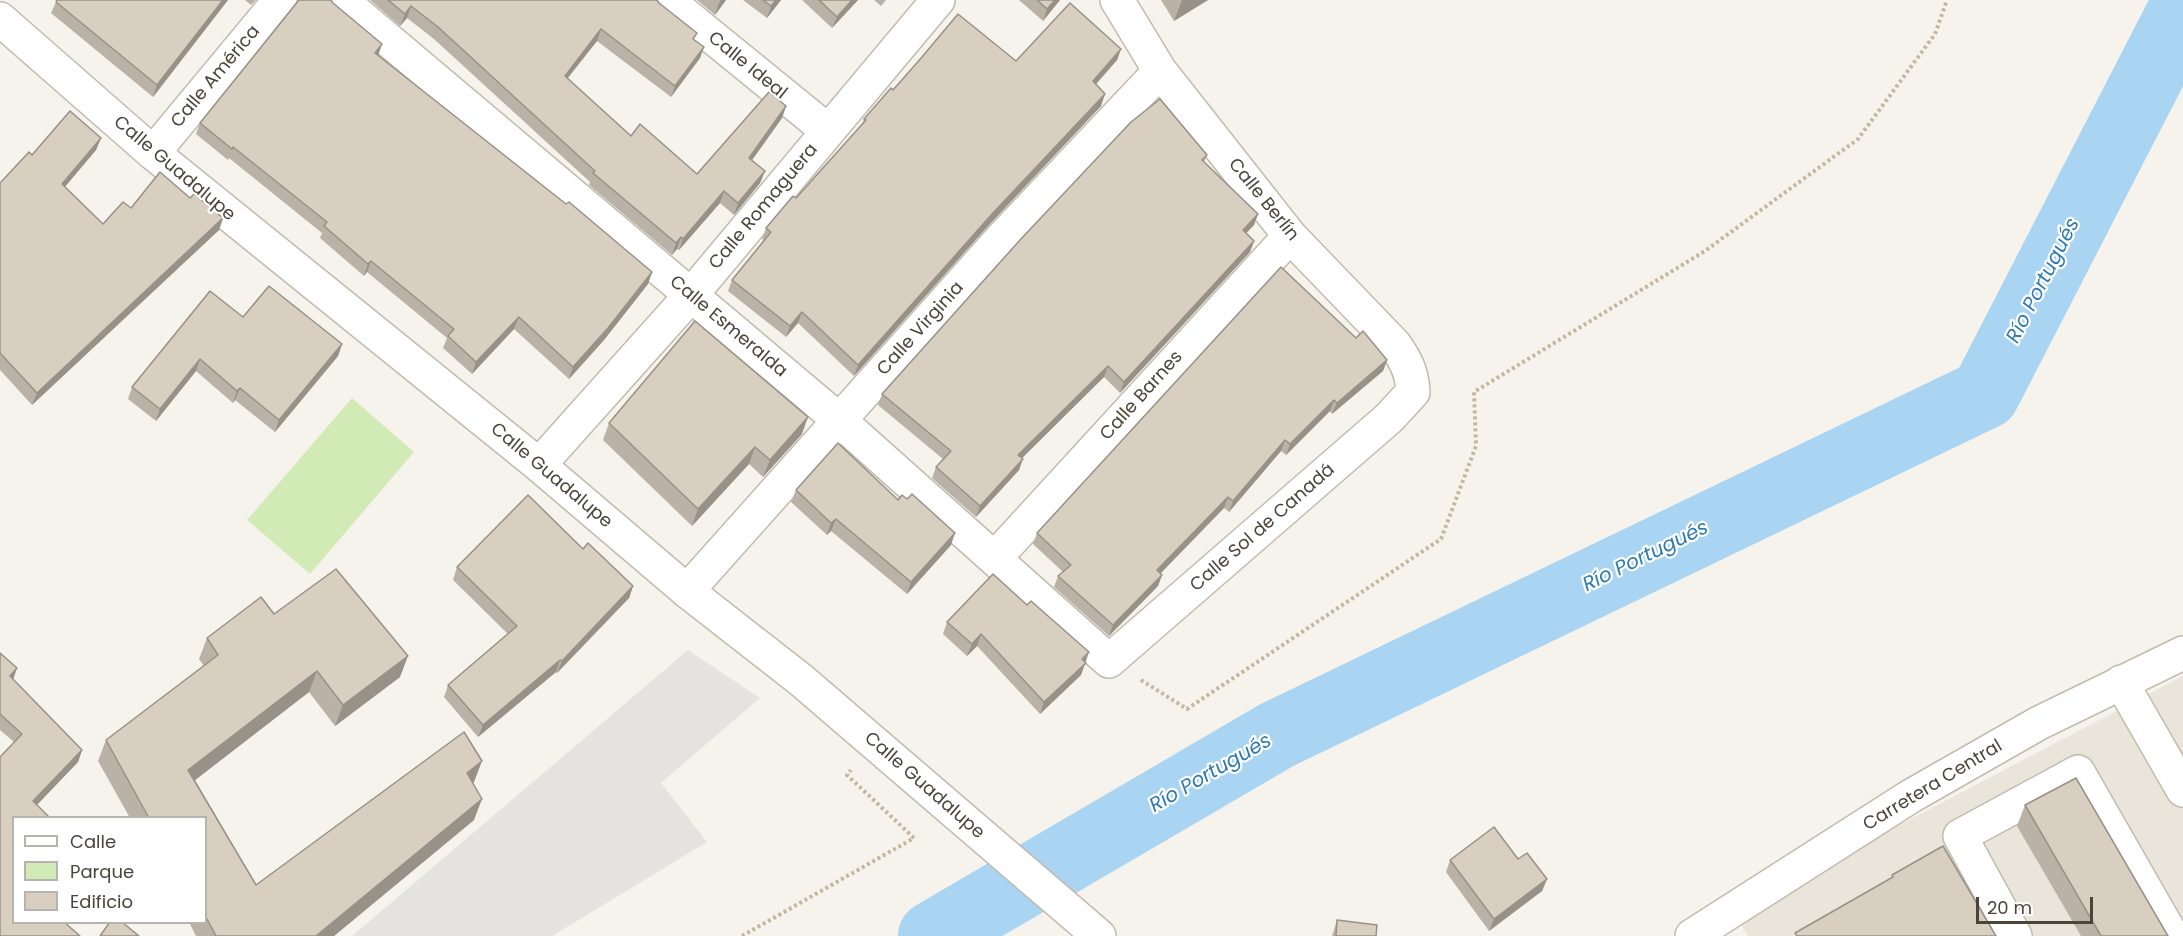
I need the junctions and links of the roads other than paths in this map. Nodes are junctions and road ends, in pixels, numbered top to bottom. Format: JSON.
{"nodes":[{"id":1,"x":280,"y":0,"type":"edge"},
{"id":2,"x":341,"y":0,"type":"edge"},
{"id":3,"x":667,"y":0,"type":"edge"},
{"id":4,"x":938,"y":0,"type":"edge"},
{"id":5,"x":1117,"y":0,"type":"edge"},
{"id":6,"x":0,"y":19,"type":"edge"},
{"id":7,"x":1160,"y":71,"type":"junction"},
{"id":8,"x":828,"y":131,"type":"junction"},
{"id":9,"x":153,"y":153,"type":"junction"},
{"id":10,"x":1290,"y":236,"type":"junction"},
{"id":11,"x":691,"y":295,"type":"junction"},
{"id":12,"x":1413,"y":392,"type":"joint"},
{"id":13,"x":839,"y":420,"type":"junction"},
{"id":14,"x":539,"y":465,"type":"junction"},
{"id":15,"x":995,"y":558,"type":"junction"},
{"id":16,"x":687,"y":591,"type":"junction"},
{"id":17,"x":2183,"y":653,"type":"edge"},
{"id":18,"x":1109,"y":661,"type":"joint"},
{"id":19,"x":2121,"y":682,"type":"junction"},
{"id":20,"x":2183,"y":790,"type":"edge"},
{"id":21,"x":1099,"y":936,"type":"edge"},
{"id":22,"x":1692,"y":936,"type":"edge"},
{"id":23,"x":2015,"y":936,"type":"edge"},
{"id":24,"x":2172,"y":936,"type":"edge"}],
"edges":[{"from":1,"to":9,"type":"street","name":"Calle América"},
{"from":2,"to":11,"type":"street","name":"Calle Esmeralda"},
{"from":3,"to":8,"type":"street","name":"Calle Ideal"},
{"from":4,"to":8,"type":"street","name":"Calle Romaguera"},
{"from":5,"to":7,"type":"street","name":"Calle Berlín"},
{"from":6,"to":9,"type":"street","name":"Calle Guadalupe"},
{"from":7,"to":10,"type":"street","name":"Calle Berlín"},
{"from":7,"to":13,"type":"street","name":"Calle Virginia"},
{"from":8,"to":11,"type":"street","name":"Calle Romaguera"},
{"from":9,"to":14,"type":"street","name":"Calle Guadalupe"},
{"from":10,"to":12,"type":"street","name":"Calle Berlín"},
{"from":10,"to":15,"type":"street","name":"Calle Barnes"},
{"from":11,"to":13,"type":"street","name":"Calle Esmeralda"},
{"from":11,"to":14,"type":"street","name":"Calle Romaguera"},
{"from":12,"to":18,"type":"street","name":"Calle Sol de Canadá"},
{"from":13,"to":15,"type":"street","name":"Calle Esmeralda"},
{"from":13,"to":16,"type":"street","name":"Calle Virginia"},
{"from":14,"to":16,"type":"street","name":"Calle Guadalupe"},
{"from":15,"to":18,"type":"street","name":"Calle Esmeralda"},
{"from":16,"to":21,"type":"street","name":"Calle Guadalupe"},
{"from":17,"to":19,"type":"street","name":"Carretera Central"},
{"from":19,"to":20,"type":"street"},
{"from":19,"to":22,"type":"street","name":"Carretera Central"},
{"from":23,"to":24,"type":"street"}]}
